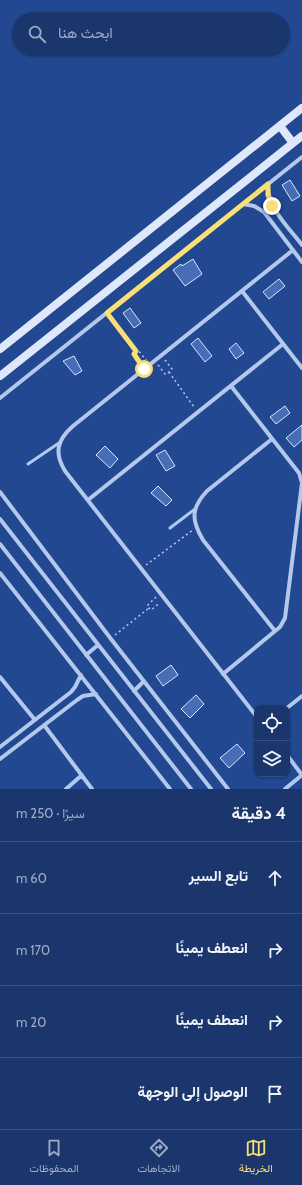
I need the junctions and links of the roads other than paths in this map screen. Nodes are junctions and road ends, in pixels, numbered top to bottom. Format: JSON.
{"nodes":[{"id":1,"x":302,"y":108,"type":"edge"},
{"id":2,"x":280,"y":126,"type":"junction"},
{"id":3,"x":302,"y":136,"type":"edge"},
{"id":4,"x":293,"y":143,"type":"junction"},
{"id":5,"x":302,"y":157,"type":"edge"},
{"id":6,"x":268,"y":184,"type":"junction"},
{"id":7,"x":243,"y":204,"type":"junction"},
{"id":8,"x":302,"y":244,"type":"edge"},
{"id":9,"x":293,"y":250,"type":"junction"},
{"id":10,"x":302,"y":262,"type":"edge"},
{"id":11,"x":242,"y":291,"type":"junction"},
{"id":12,"x":283,"y":344,"type":"junction"},
{"id":13,"x":0,"y":349,"type":"edge"},
{"id":14,"x":302,"y":368,"type":"edge"},
{"id":15,"x":0,"y":376,"type":"edge"},
{"id":16,"x":231,"y":386,"type":"junction"},
{"id":17,"x":0,"y":398,"type":"edge"},
{"id":18,"x":272,"y":439,"type":"junction"},
{"id":19,"x":59,"y":443,"type":"junction"},
{"id":20,"x":28,"y":464,"type":"dead end"},
{"id":21,"x":0,"y":492,"type":"edge"},
{"id":22,"x":88,"y":500,"type":"junction"},
{"id":23,"x":195,"y":509,"type":"junction"},
{"id":24,"x":0,"y":519,"type":"edge"},
{"id":25,"x":170,"y":528,"type":"dead end"},
{"id":26,"x":1,"y":548,"type":"edge"},
{"id":27,"x":0,"y":573,"type":"edge"},
{"id":28,"x":275,"y":631,"type":"junction"},
{"id":29,"x":98,"y":645,"type":"junction"},
{"id":30,"x":86,"y":655,"type":"junction"},
{"id":31,"x":223,"y":674,"type":"junction"},
{"id":32,"x":81,"y":675,"type":"junction"},
{"id":33,"x":0,"y":677,"type":"edge"},
{"id":34,"x":144,"y":681,"type":"junction"},
{"id":35,"x":134,"y":691,"type":"junction"},
{"id":36,"x":96,"y":694,"type":"junction"},
{"id":37,"x":302,"y":696,"type":"edge"},
{"id":38,"x":290,"y":706,"type":"edge"},
{"id":39,"x":254,"y":713,"type":"edge"},
{"id":40,"x":35,"y":720,"type":"junction"},
{"id":41,"x":44,"y":725,"type":"junction"},
{"id":42,"x":0,"y":747,"type":"edge"},
{"id":43,"x":0,"y":759,"type":"edge"},
{"id":44,"x":290,"y":759,"type":"edge"},
{"id":45,"x":302,"y":775,"type":"edge"},
{"id":46,"x":82,"y":776,"type":"junction"},
{"id":47,"x":66,"y":789,"type":"edge"},
{"id":48,"x":92,"y":789,"type":"edge"},
{"id":49,"x":170,"y":789,"type":"edge"},
{"id":50,"x":191,"y":789,"type":"edge"},
{"id":51,"x":211,"y":789,"type":"edge"},
{"id":52,"x":228,"y":789,"type":"edge"},
{"id":53,"x":285,"y":789,"type":"edge"}],
"edges":[{"from":1,"to":2,"type":"street"},
{"from":2,"to":4,"type":"street"},
{"from":2,"to":13,"type":"street"},
{"from":3,"to":4,"type":"street"},
{"from":4,"to":15,"type":"street"},
{"from":5,"to":6,"type":"street"},
{"from":6,"to":7,"type":"street"},
{"from":6,"to":8,"type":"street"},
{"from":7,"to":9,"type":"street"},
{"from":7,"to":17,"type":"street"},
{"from":9,"to":10,"type":"street"},
{"from":9,"to":11,"type":"street"},
{"from":11,"to":12,"type":"street"},
{"from":11,"to":19,"type":"street"},
{"from":12,"to":14,"type":"street"},
{"from":12,"to":16,"type":"street"},
{"from":16,"to":18,"type":"street"},
{"from":16,"to":22,"type":"street"},
{"from":18,"to":23,"type":"street"},
{"from":18,"to":28,"type":"street"},
{"from":19,"to":20,"type":"lane"},
{"from":19,"to":22,"type":"street"},
{"from":21,"to":34,"type":"street"},
{"from":22,"to":31,"type":"street"},
{"from":23,"to":25,"type":"lane"},
{"from":23,"to":28,"type":"street"},
{"from":24,"to":29,"type":"street"},
{"from":26,"to":30,"type":"street"},
{"from":27,"to":32,"type":"street"},
{"from":28,"to":31,"type":"street"},
{"from":29,"to":30,"type":"street"},
{"from":29,"to":35,"type":"street"},
{"from":30,"to":50,"type":"street"},
{"from":31,"to":39,"type":"street"},
{"from":32,"to":36,"type":"street"},
{"from":32,"to":40,"type":"street"},
{"from":33,"to":40,"type":"street"},
{"from":34,"to":35,"type":"street"},
{"from":34,"to":52,"type":"street"},
{"from":35,"to":51,"type":"street"},
{"from":36,"to":41,"type":"street"},
{"from":36,"to":49,"type":"street"},
{"from":37,"to":38,"type":"street"},
{"from":40,"to":42,"type":"street"},
{"from":41,"to":43,"type":"street"},
{"from":41,"to":46,"type":"street"},
{"from":44,"to":45,"type":"street"},
{"from":45,"to":53,"type":"street"},
{"from":46,"to":47,"type":"street"},
{"from":46,"to":48,"type":"street"}]}
